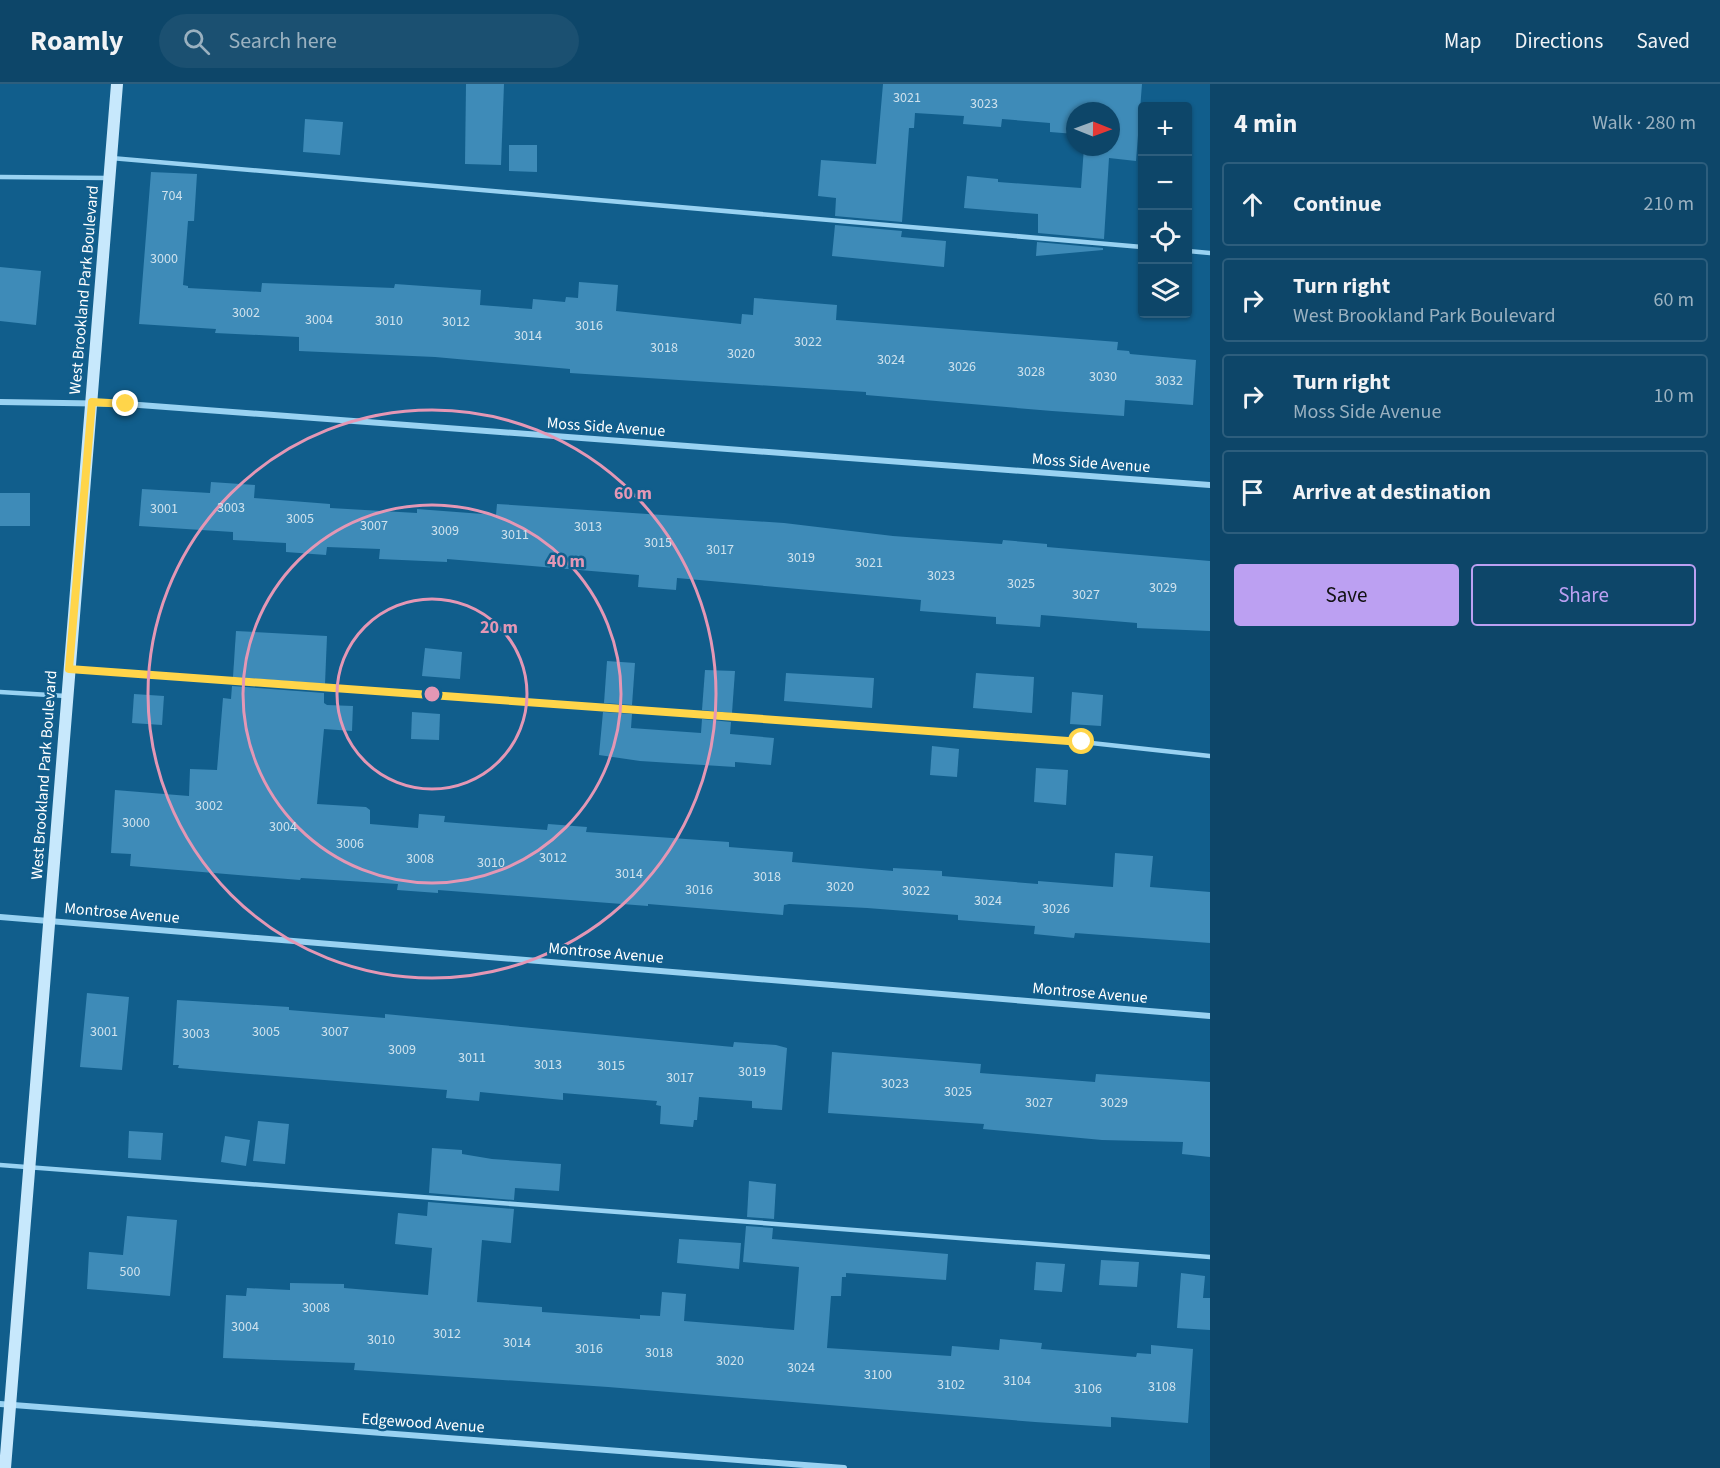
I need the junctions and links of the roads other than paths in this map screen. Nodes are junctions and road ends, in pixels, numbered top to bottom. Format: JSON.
{"nodes":[{"id":1,"x":117,"y":84,"type":"edge"},
{"id":2,"x":111,"y":158,"type":"junction"},
{"id":3,"x":0,"y":177,"type":"edge"},
{"id":4,"x":110,"y":178,"type":"junction"},
{"id":5,"x":1138,"y":247,"type":"edge"},
{"id":6,"x":1192,"y":251,"type":"edge"},
{"id":7,"x":1210,"y":253,"type":"edge"},
{"id":8,"x":0,"y":402,"type":"edge"},
{"id":9,"x":92,"y":402,"type":"junction"},
{"id":10,"x":1210,"y":485,"type":"edge"},
{"id":11,"x":69,"y":669,"type":"junction"},
{"id":12,"x":0,"y":692,"type":"edge"},
{"id":13,"x":67,"y":696,"type":"junction"},
{"id":14,"x":1210,"y":756,"type":"edge"},
{"id":15,"x":0,"y":917,"type":"edge"},
{"id":16,"x":50,"y":921,"type":"junction"},
{"id":17,"x":1210,"y":1016,"type":"edge"},
{"id":18,"x":0,"y":1165,"type":"edge"},
{"id":19,"x":29,"y":1168,"type":"junction"},
{"id":20,"x":1210,"y":1257,"type":"edge"},
{"id":21,"x":5,"y":1405,"type":"edge"},
{"id":22,"x":798,"y":1466,"type":"edge"},
{"id":23,"x":5,"y":1468,"type":"edge"},
{"id":24,"x":844,"y":1468,"type":"edge"}],
"edges":[{"from":1,"to":2,"type":"main road","name":"West Brookland Park Boulevard"},
{"from":2,"to":4,"type":"main road","name":"West Brookland Park Boulevard"},
{"from":2,"to":5,"type":"lane"},
{"from":3,"to":4,"type":"lane"},
{"from":4,"to":9,"type":"main road","name":"West Brookland Park Boulevard"},
{"from":6,"to":7,"type":"lane"},
{"from":8,"to":9,"type":"street","name":"Moss Side Avenue"},
{"from":9,"to":10,"type":"street","name":"Moss Side Avenue"},
{"from":9,"to":11,"type":"main road","name":"West Brookland Park Boulevard"},
{"from":11,"to":13,"type":"main road","name":"West Brookland Park Boulevard"},
{"from":11,"to":14,"type":"lane"},
{"from":12,"to":13,"type":"lane"},
{"from":13,"to":16,"type":"main road","name":"West Brookland Park Boulevard"},
{"from":15,"to":16,"type":"street","name":"Montrose Avenue"},
{"from":16,"to":17,"type":"street","name":"Montrose Avenue"},
{"from":16,"to":19,"type":"main road","name":"West Brookland Park Boulevard"},
{"from":18,"to":19,"type":"lane"},
{"from":19,"to":20,"type":"lane"},
{"from":19,"to":21,"type":"main road","name":"West Brookland Park Boulevard"},
{"from":21,"to":22,"type":"street","name":"Edgewood Avenue"},
{"from":21,"to":23,"type":"main road","name":"West Brookland Park Boulevard"},
{"from":22,"to":24,"type":"street","name":"Edgewood Avenue"}]}
